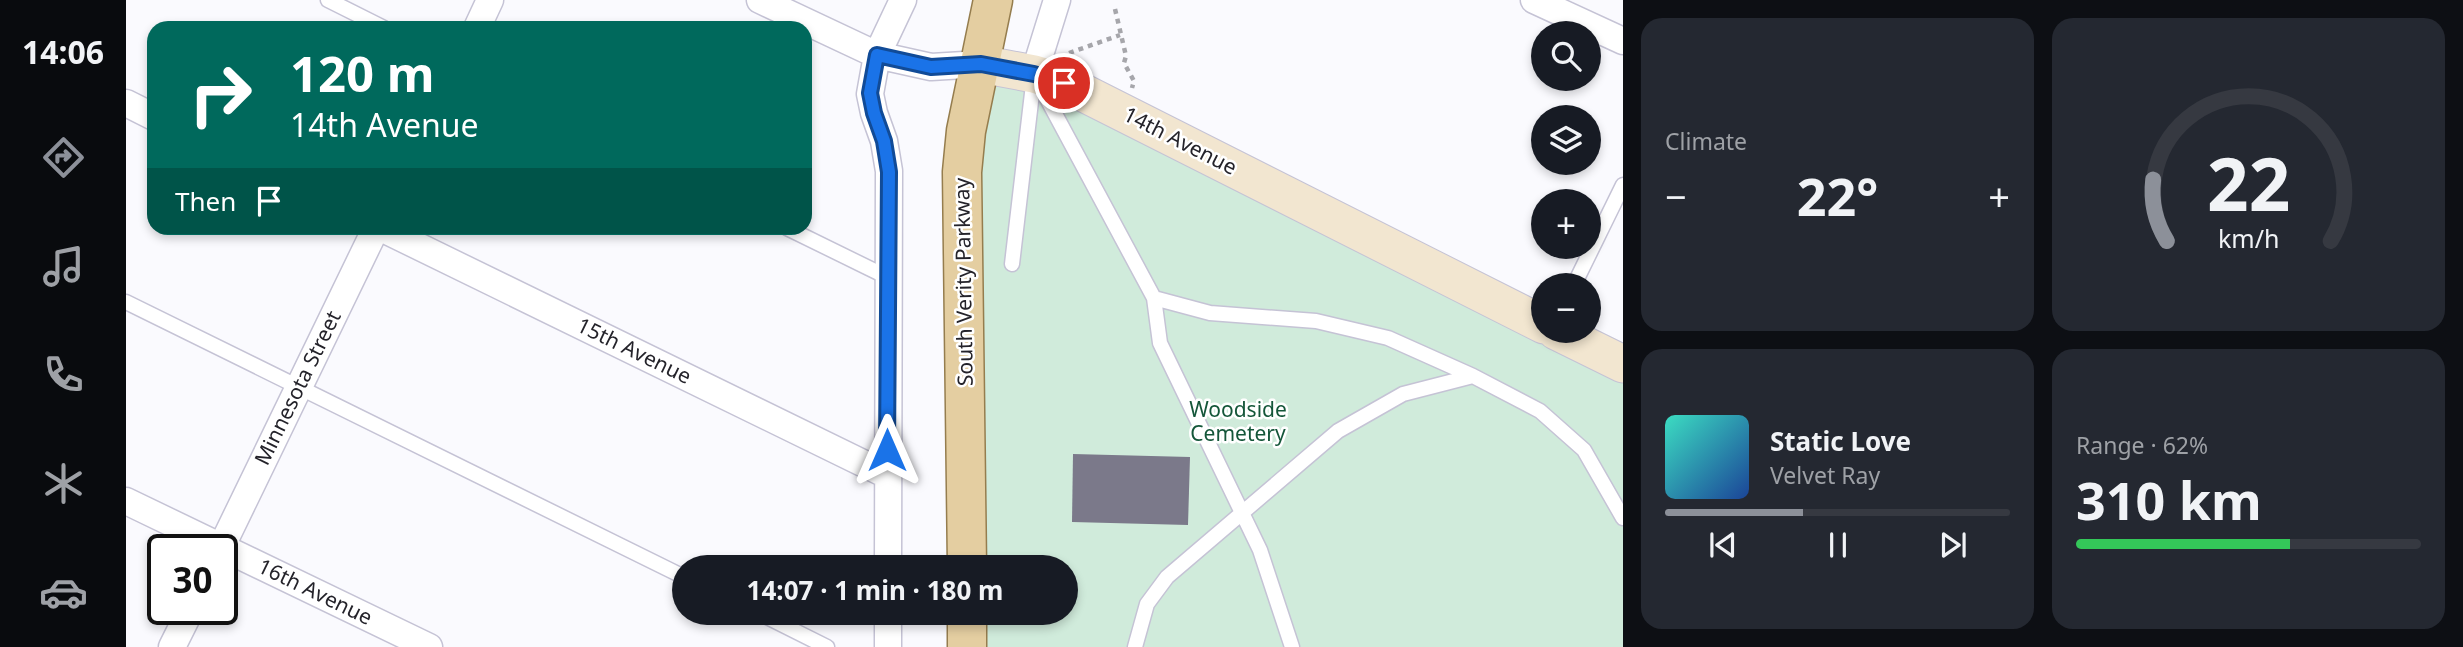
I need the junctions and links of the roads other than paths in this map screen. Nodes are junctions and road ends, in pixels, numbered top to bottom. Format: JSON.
{"nodes":[{"id":1,"x":328,"y":0,"type":"edge"},
{"id":2,"x":491,"y":0,"type":"edge"},
{"id":3,"x":760,"y":0,"type":"edge"},
{"id":4,"x":904,"y":0,"type":"edge"},
{"id":5,"x":993,"y":0,"type":"edge"},
{"id":6,"x":1057,"y":0,"type":"edge"},
{"id":7,"x":1548,"y":3,"type":"edge"},
{"id":8,"x":370,"y":21,"type":"edge"},
{"id":9,"x":480,"y":21,"type":"edge"},
{"id":10,"x":805,"y":21,"type":"edge"},
{"id":11,"x":812,"y":24,"type":"edge"},
{"id":12,"x":1623,"y":41,"type":"edge"},
{"id":13,"x":877,"y":55,"type":"junction"},
{"id":14,"x":981,"y":64,"type":"junction"},
{"id":15,"x":1034,"y":74,"type":"junction"},
{"id":16,"x":126,"y":103,"type":"edge"},
{"id":17,"x":147,"y":114,"type":"edge"},
{"id":18,"x":1623,"y":186,"type":"edge"},
{"id":19,"x":375,"y":235,"type":"edge"},
{"id":20,"x":393,"y":235,"type":"edge"},
{"id":21,"x":801,"y":235,"type":"edge"},
{"id":22,"x":1012,"y":264,"type":"dead end"},
{"id":23,"x":1580,"y":273,"type":"edge"},
{"id":24,"x":887,"y":277,"type":"junction"},
{"id":25,"x":1154,"y":298,"type":"junction"},
{"id":26,"x":126,"y":302,"type":"edge"},
{"id":27,"x":1531,"y":318,"type":"edge"},
{"id":28,"x":1580,"y":343,"type":"edge"},
{"id":29,"x":1623,"y":364,"type":"edge"},
{"id":30,"x":1473,"y":376,"type":"junction"},
{"id":31,"x":298,"y":386,"type":"junction"},
{"id":32,"x":887,"y":475,"type":"junction"},
{"id":33,"x":126,"y":501,"type":"edge"},
{"id":34,"x":1243,"y":514,"type":"junction"},
{"id":35,"x":1623,"y":518,"type":"edge"},
{"id":36,"x":193,"y":534,"type":"edge"},
{"id":37,"x":228,"y":534,"type":"edge"},
{"id":38,"x":888,"y":555,"type":"edge"},
{"id":39,"x":967,"y":555,"type":"edge"},
{"id":40,"x":238,"y":556,"type":"edge"},
{"id":41,"x":672,"y":571,"type":"edge"},
{"id":42,"x":183,"y":625,"type":"edge"},
{"id":43,"x":783,"y":625,"type":"edge"},
{"id":44,"x":888,"y":625,"type":"edge"},
{"id":45,"x":967,"y":625,"type":"edge"},
{"id":46,"x":172,"y":647,"type":"edge"},
{"id":47,"x":429,"y":647,"type":"edge"},
{"id":48,"x":827,"y":647,"type":"edge"},
{"id":49,"x":888,"y":647,"type":"edge"},
{"id":50,"x":967,"y":647,"type":"edge"},
{"id":51,"x":1135,"y":647,"type":"edge"},
{"id":52,"x":1293,"y":647,"type":"edge"}],
"edges":[{"from":1,"to":8,"type":"lane"},
{"from":2,"to":9,"type":"street"},
{"from":3,"to":10,"type":"street","name":"14th Avenue"},
{"from":4,"to":13,"type":"street"},
{"from":5,"to":14,"type":"main road","name":"South Verity Parkway"},
{"from":6,"to":15,"type":"street"},
{"from":7,"to":12,"type":"street"},
{"from":11,"to":13,"type":"street","name":"14th Avenue"},
{"from":13,"to":14,"type":"street","name":"14th Avenue"},
{"from":13,"to":24,"type":"street"},
{"from":14,"to":15,"type":"main road","name":"14th Avenue"},
{"from":14,"to":39,"type":"main road","name":"South Verity Parkway"},
{"from":15,"to":22,"type":"lane"},
{"from":15,"to":25,"type":"lane"},
{"from":15,"to":27,"type":"main road","name":"14th Avenue"},
{"from":16,"to":17,"type":"street"},
{"from":18,"to":23,"type":"lane"},
{"from":19,"to":31,"type":"street","name":"Minnesota Street"},
{"from":20,"to":32,"type":"street","name":"15th Avenue"},
{"from":21,"to":24,"type":"lane"},
{"from":24,"to":32,"type":"street"},
{"from":25,"to":30,"type":"lane"},
{"from":25,"to":34,"type":"lane"},
{"from":26,"to":31,"type":"lane"},
{"from":28,"to":29,"type":"main road"},
{"from":30,"to":34,"type":"lane"},
{"from":30,"to":35,"type":"lane"},
{"from":31,"to":37,"type":"street","name":"Minnesota Street"},
{"from":31,"to":41,"type":"lane"},
{"from":32,"to":38,"type":"street"},
{"from":33,"to":36,"type":"street","name":"16th Avenue"},
{"from":34,"to":51,"type":"lane"},
{"from":34,"to":52,"type":"lane"},
{"from":40,"to":47,"type":"street","name":"16th Avenue"},
{"from":42,"to":46,"type":"street"},
{"from":43,"to":48,"type":"lane"},
{"from":44,"to":49,"type":"street"},
{"from":45,"to":50,"type":"main road"}]}
